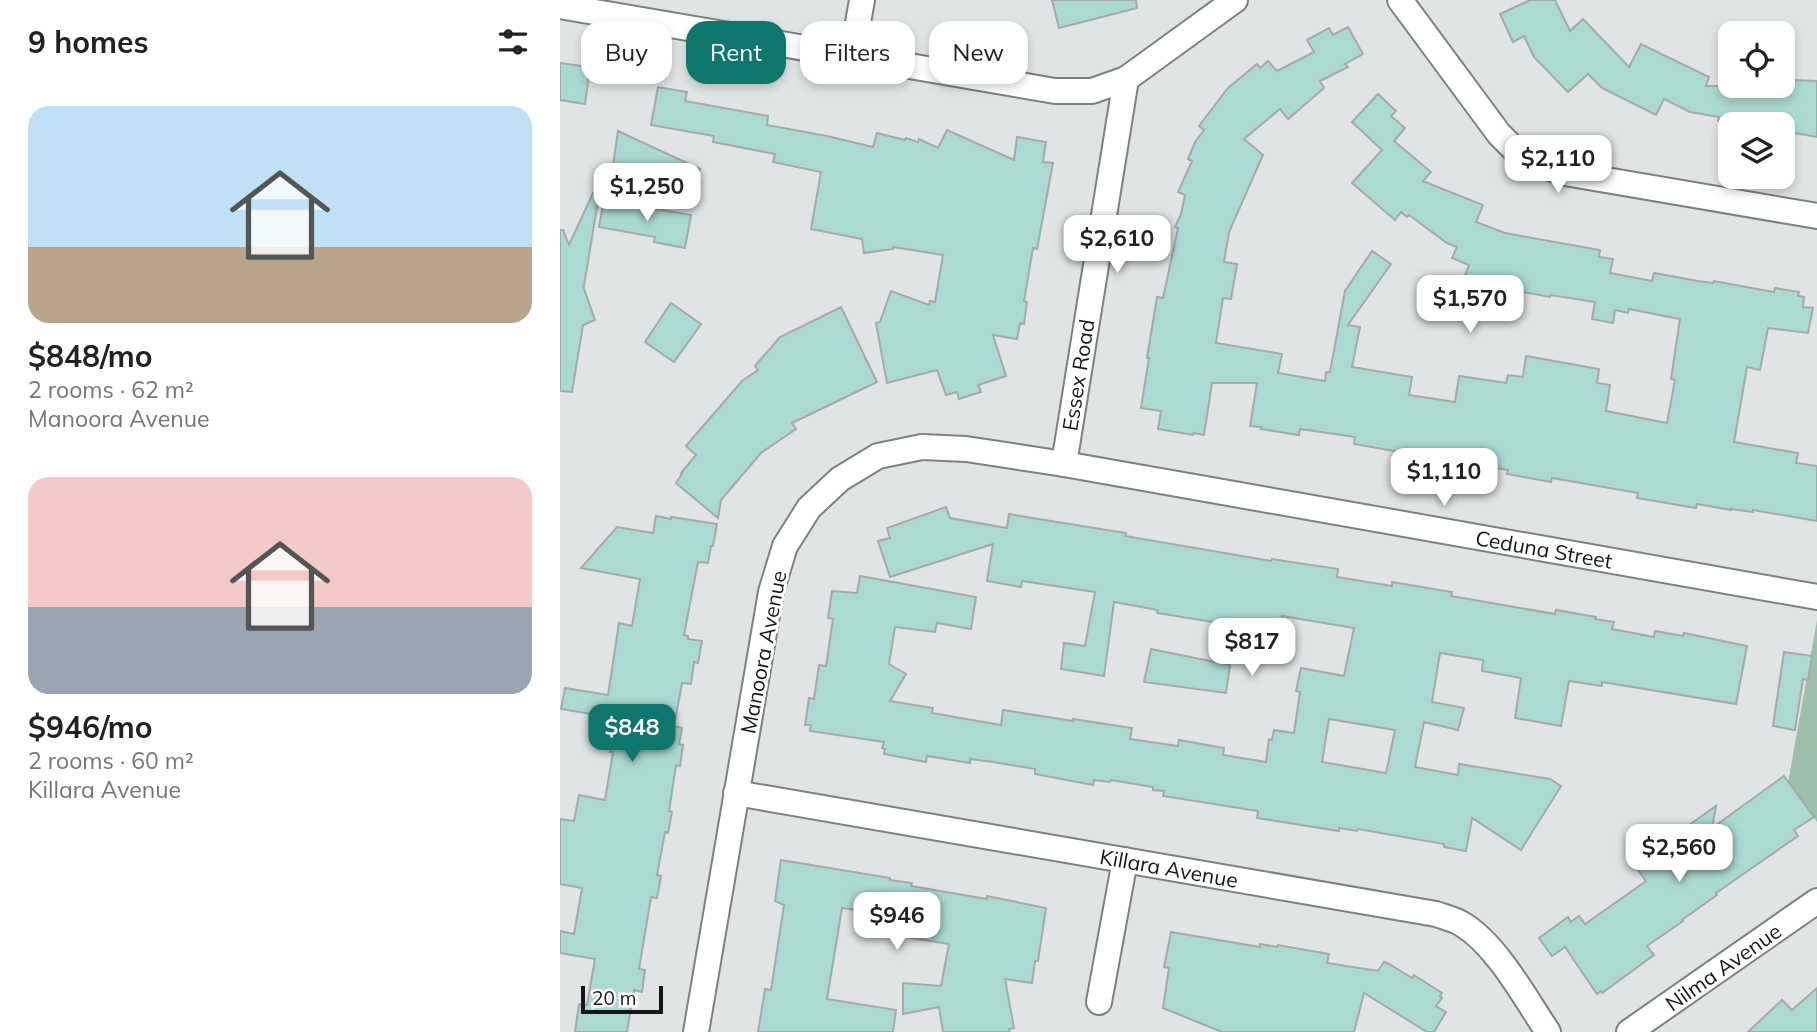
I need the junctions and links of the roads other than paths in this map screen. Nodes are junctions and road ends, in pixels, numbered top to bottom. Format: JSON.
{"nodes":[{"id":1,"x":862,"y":0,"type":"edge"},
{"id":2,"x":1235,"y":0,"type":"edge"},
{"id":3,"x":1400,"y":0,"type":"edge"},
{"id":4,"x":560,"y":6,"type":"edge"},
{"id":5,"x":858,"y":21,"type":"edge"},
{"id":6,"x":800,"y":48,"type":"edge"},
{"id":7,"x":915,"y":68,"type":"edge"},
{"id":8,"x":1126,"y":79,"type":"junction"},
{"id":9,"x":1817,"y":216,"type":"edge"},
{"id":10,"x":1064,"y":464,"type":"junction"},
{"id":11,"x":1817,"y":597,"type":"edge"},
{"id":12,"x":736,"y":793,"type":"junction"},
{"id":13,"x":1125,"y":860,"type":"junction"},
{"id":14,"x":1817,"y":901,"type":"edge"},
{"id":15,"x":1099,"y":1002,"type":"dead end"},
{"id":16,"x":696,"y":1032,"type":"edge"},
{"id":17,"x":1548,"y":1032,"type":"edge"},
{"id":18,"x":1629,"y":1032,"type":"edge"}],
"edges":[{"from":1,"to":5,"type":"street"},
{"from":2,"to":8,"type":"street"},
{"from":3,"to":9,"type":"street"},
{"from":4,"to":6,"type":"street"},
{"from":7,"to":8,"type":"street"},
{"from":8,"to":10,"type":"street","name":"Essex Road"},
{"from":10,"to":11,"type":"street","name":"Ceduna Street"},
{"from":10,"to":12,"type":"street","name":"Manoora Avenue"},
{"from":12,"to":13,"type":"street","name":"Killara Avenue"},
{"from":12,"to":16,"type":"street","name":"Manoora Avenue"},
{"from":13,"to":15,"type":"street"},
{"from":13,"to":17,"type":"street","name":"Killara Avenue"},
{"from":14,"to":18,"type":"street","name":"Nilma Avenue"}]}
